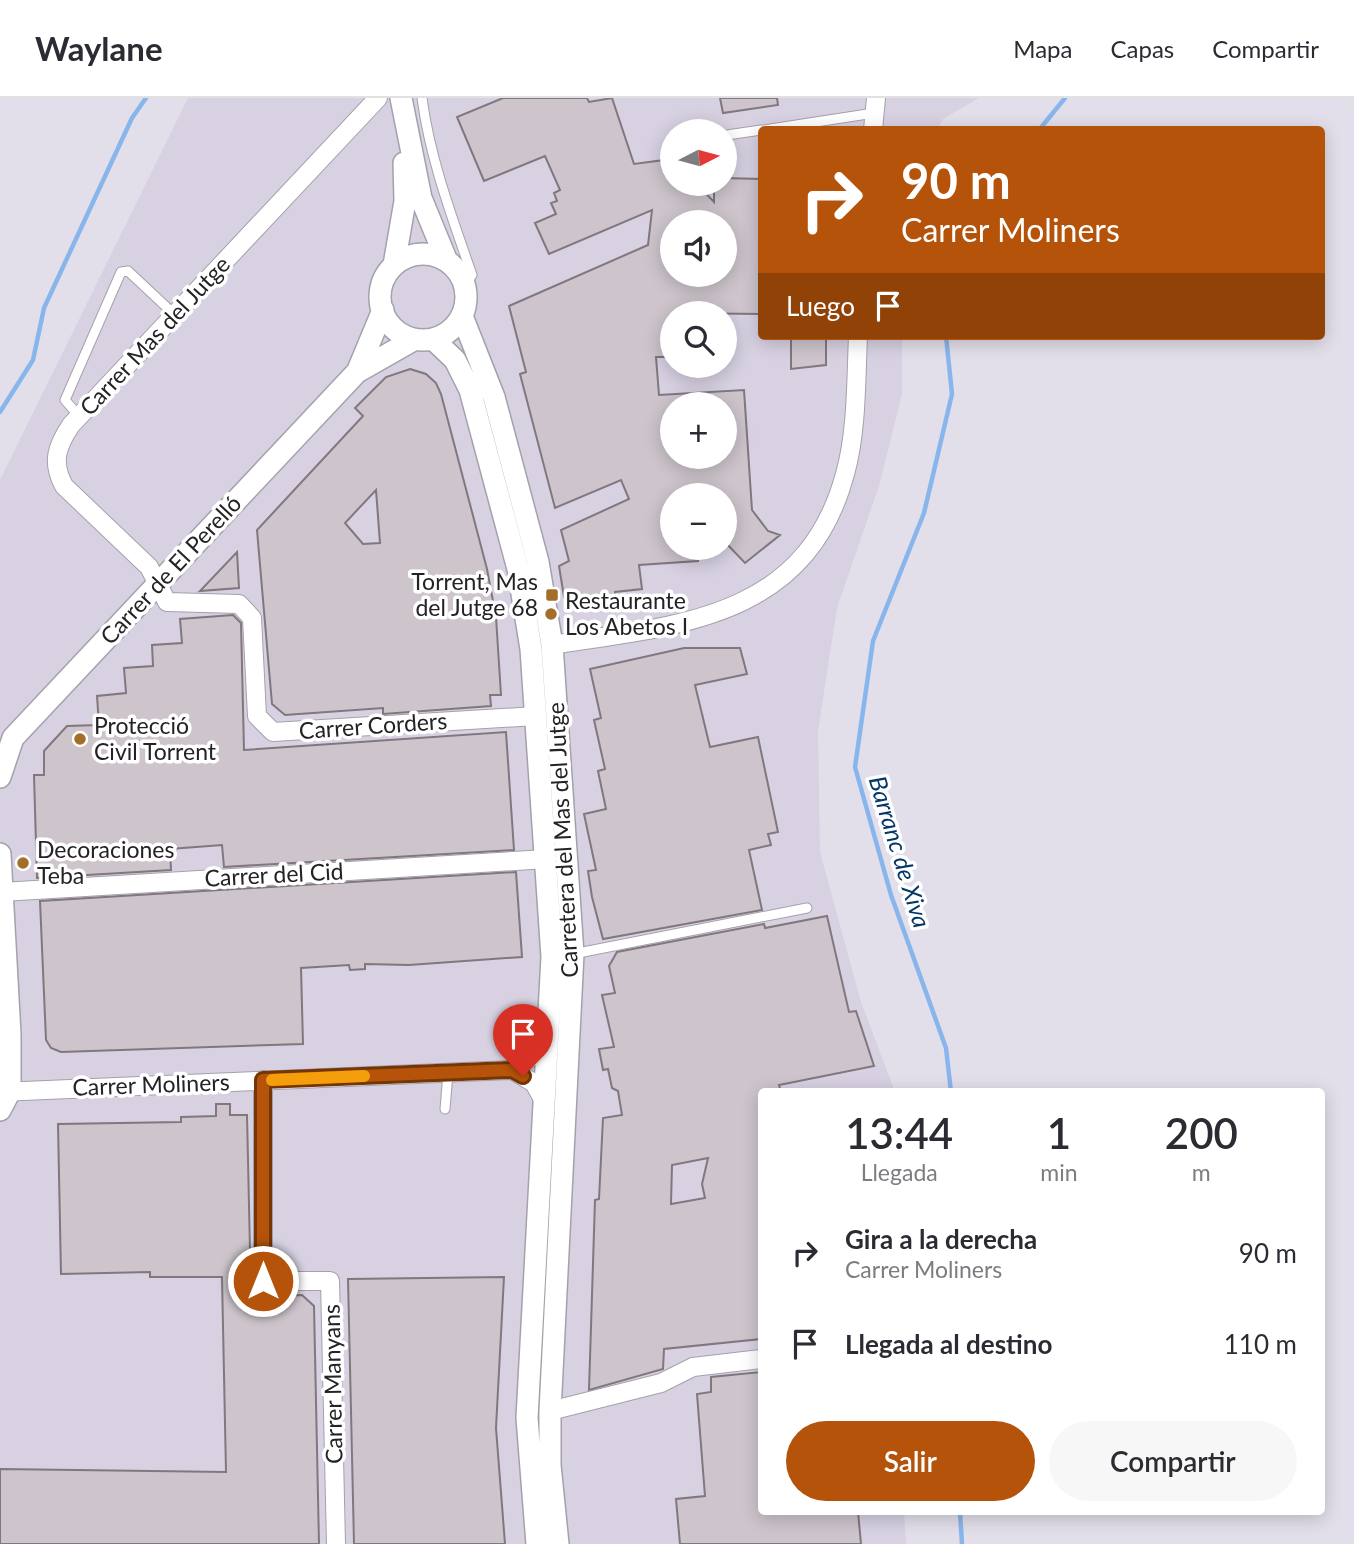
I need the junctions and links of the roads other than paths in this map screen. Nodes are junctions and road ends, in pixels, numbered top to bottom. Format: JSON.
{"nodes":[{"id":1,"x":378,"y":98,"type":"edge"},
{"id":2,"x":401,"y":98,"type":"edge"},
{"id":3,"x":422,"y":98,"type":"edge"},
{"id":4,"x":874,"y":113,"type":"edge"},
{"id":5,"x":404,"y":125,"type":"junction"},
{"id":6,"x":788,"y":126,"type":"edge"},
{"id":7,"x":426,"y":128,"type":"junction"},
{"id":8,"x":758,"y":131,"type":"edge"},
{"id":9,"x":737,"y":134,"type":"edge"},
{"id":10,"x":446,"y":260,"type":"junction"},
{"id":11,"x":394,"y":265,"type":"junction"},
{"id":12,"x":465,"y":285,"type":"junction"},
{"id":13,"x":383,"y":310,"type":"junction"},
{"id":14,"x":174,"y":315,"type":"junction"},
{"id":15,"x":462,"y":316,"type":"junction"},
{"id":16,"x":424,"y":339,"type":"junction"},
{"id":17,"x":859,"y":340,"type":"edge"},
{"id":18,"x":357,"y":372,"type":"junction"},
{"id":19,"x":79,"y":416,"type":"junction"},
{"id":20,"x":157,"y":585,"type":"junction"},
{"id":21,"x":552,"y":645,"type":"junction"},
{"id":22,"x":536,"y":716,"type":"junction"},
{"id":23,"x":0,"y":777,"type":"edge"},
{"id":24,"x":0,"y":853,"type":"edge"},
{"id":25,"x":547,"y":859,"type":"junction"},
{"id":26,"x":2,"y":892,"type":"junction"},
{"id":27,"x":807,"y":908,"type":"dead end"},
{"id":28,"x":573,"y":954,"type":"junction"},
{"id":29,"x":549,"y":1032,"type":"junction"},
{"id":30,"x":512,"y":1070,"type":"junction"},
{"id":31,"x":448,"y":1073,"type":"junction"},
{"id":32,"x":263,"y":1080,"type":"junction"},
{"id":33,"x":3,"y":1098,"type":"edge"},
{"id":34,"x":545,"y":1102,"type":"junction"},
{"id":35,"x":445,"y":1109,"type":"dead end"},
{"id":36,"x":758,"y":1359,"type":"edge"},
{"id":37,"x":550,"y":1411,"type":"junction"},
{"id":38,"x":336,"y":1544,"type":"edge"},
{"id":39,"x":537,"y":1544,"type":"edge"},
{"id":40,"x":558,"y":1544,"type":"edge"}],
"edges":[{"from":1,"to":14,"type":"street","name":"Carrer Mas del Jutge"},
{"from":2,"to":5,"type":"street"},
{"from":3,"to":7,"type":"lane"},
{"from":4,"to":6,"type":"lane"},
{"from":5,"to":7,"type":"lane"},
{"from":5,"to":10,"type":"street"},
{"from":5,"to":11,"type":"street"},
{"from":7,"to":12,"type":"lane"},
{"from":8,"to":9,"type":"lane"},
{"from":10,"to":11,"type":"street"},
{"from":10,"to":12,"type":"street"},
{"from":11,"to":13,"type":"street"},
{"from":12,"to":15,"type":"street"},
{"from":13,"to":16,"type":"street"},
{"from":13,"to":18,"type":"street"},
{"from":14,"to":19,"type":"street","name":"Carrer Mas del Jutge"},
{"from":14,"to":19,"type":"lane"},
{"from":15,"to":16,"type":"street"},
{"from":15,"to":21,"type":"street","name":"Carretera del Mas del Jutge"},
{"from":16,"to":18,"type":"street"},
{"from":16,"to":22,"type":"street","name":"Carretera del Mas del Jutge"},
{"from":17,"to":21,"type":"street"},
{"from":18,"to":20,"type":"street","name":"Carrer de El Perelló"},
{"from":19,"to":20,"type":"street","name":"Carrer Mas del Jutge"},
{"from":20,"to":22,"type":"street","name":"Carrer Corders"},
{"from":20,"to":23,"type":"street","name":"Carrer de El Perelló"},
{"from":21,"to":28,"type":"street","name":"Carretera del Mas del Jutge"},
{"from":22,"to":25,"type":"street","name":"Carretera del Mas del Jutge"},
{"from":24,"to":26,"type":"street"},
{"from":25,"to":26,"type":"street","name":"Carrer del Cid"},
{"from":25,"to":29,"type":"street","name":"Carretera del Mas del Jutge"},
{"from":26,"to":33,"type":"street"},
{"from":27,"to":28,"type":"lane"},
{"from":28,"to":37,"type":"street","name":"Carretera del Mas del Jutge"},
{"from":29,"to":30,"type":"street"},
{"from":29,"to":34,"type":"street","name":"Carretera del Mas del Jutge"},
{"from":30,"to":31,"type":"street","name":"Carrer Moliners"},
{"from":30,"to":34,"type":"street"},
{"from":31,"to":32,"type":"street","name":"Carrer Moliners"},
{"from":31,"to":35,"type":"lane"},
{"from":32,"to":33,"type":"street","name":"Carrer Moliners"},
{"from":32,"to":38,"type":"street","name":"Carrer Manyans"},
{"from":34,"to":39,"type":"street","name":"Carretera del Mas del Jutge"},
{"from":36,"to":37,"type":"street"},
{"from":37,"to":40,"type":"street","name":"Carretera del Mas del Jutge"}]}
